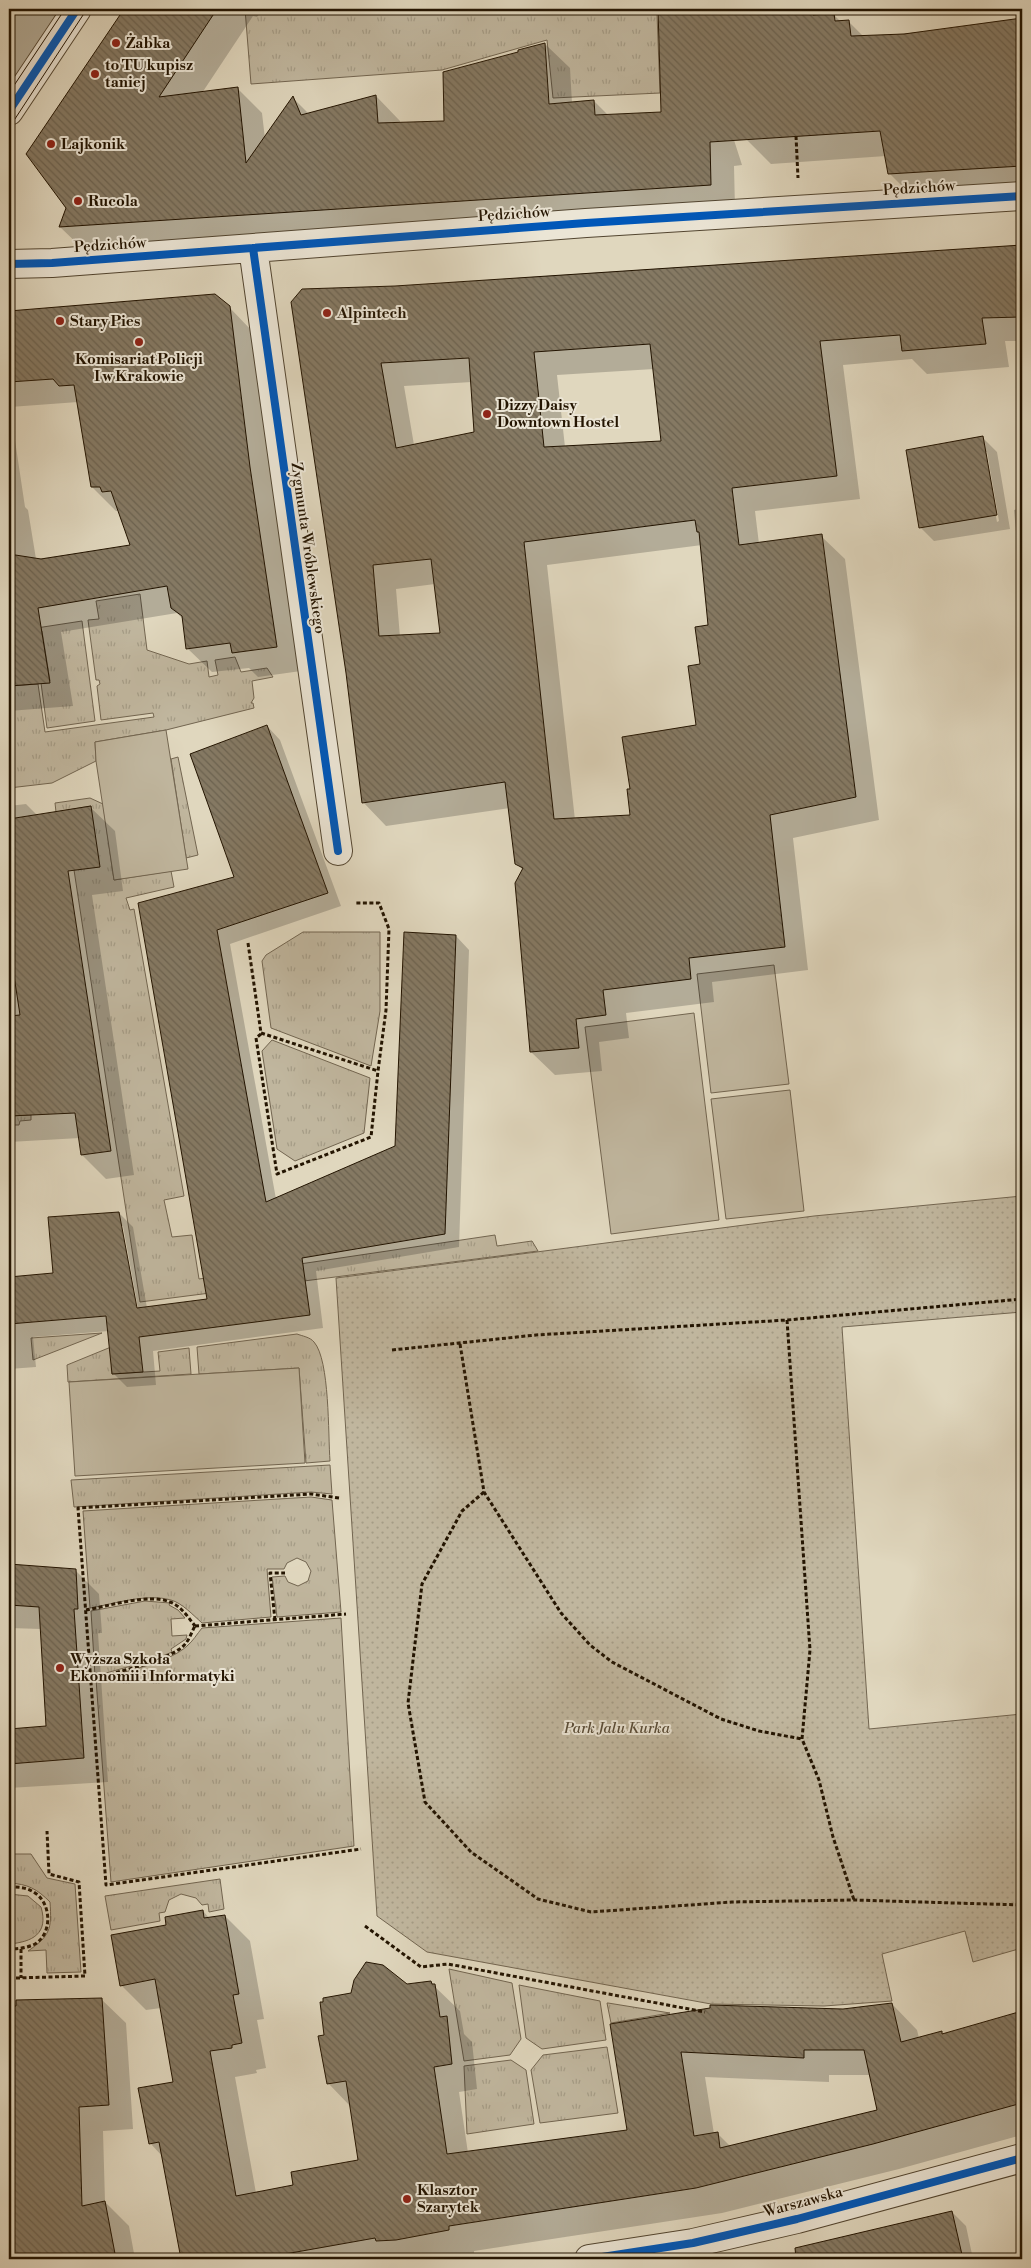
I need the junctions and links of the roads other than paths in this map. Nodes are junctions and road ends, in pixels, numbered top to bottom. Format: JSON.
{"nodes":[{"id":1,"x":77,"y":9,"type":"edge"},
{"id":2,"x":9,"y":111,"type":"edge"},
{"id":3,"x":1022,"y":196,"type":"edge"},
{"id":4,"x":253,"y":248,"type":"junction"},
{"id":5,"x":9,"y":264,"type":"edge"},
{"id":6,"x":338,"y":851,"type":"dead end"},
{"id":7,"x":1022,"y":2158,"type":"edge"},
{"id":8,"x":589,"y":2259,"type":"edge"}],
"edges":[{"from":1,"to":2,"type":"street"},
{"from":3,"to":4,"type":"street","name":"Pędzichów"},
{"from":4,"to":5,"type":"street","name":"Pędzichów"},
{"from":4,"to":6,"type":"street","name":"Zygmunta Wróblewskiego"},
{"from":7,"to":8,"type":"street","name":"Warszawska"}]}
